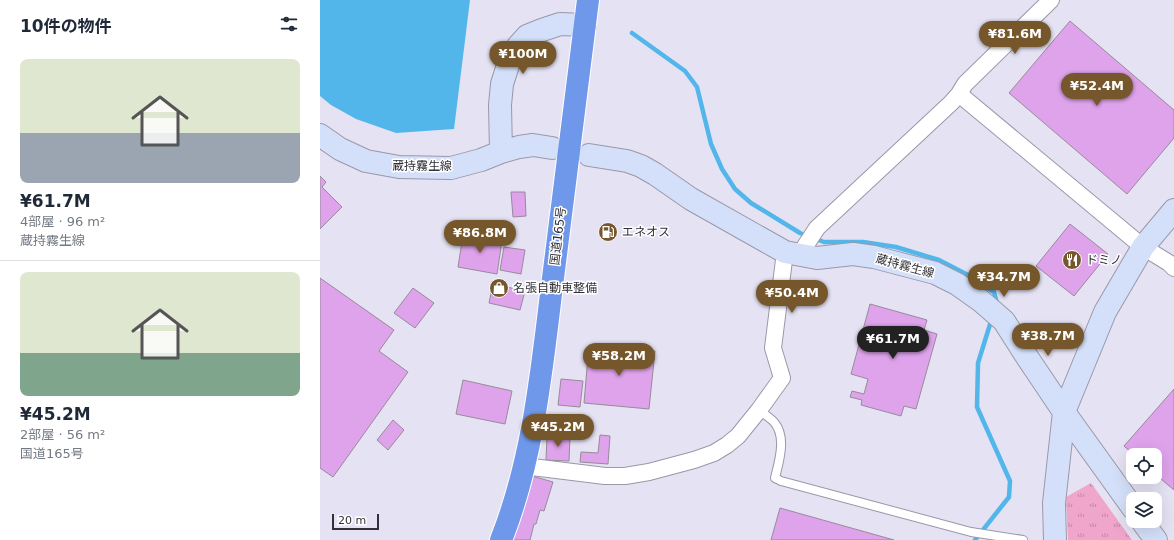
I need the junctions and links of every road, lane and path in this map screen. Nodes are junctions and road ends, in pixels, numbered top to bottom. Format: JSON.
{"nodes":[{"id":1,"x":588,"y":0,"type":"edge"},
{"id":2,"x":1051,"y":0,"type":"edge"},
{"id":3,"x":585,"y":25,"type":"junction"},
{"id":4,"x":960,"y":94,"type":"junction"},
{"id":5,"x":320,"y":135,"type":"edge"},
{"id":6,"x":552,"y":148,"type":"dead end"},
{"id":7,"x":501,"y":152,"type":"junction"},
{"id":8,"x":589,"y":154,"type":"dead end"},
{"id":9,"x":1174,"y":210,"type":"edge"},
{"id":10,"x":1143,"y":247,"type":"junction"},
{"id":11,"x":792,"y":253,"type":"junction"},
{"id":12,"x":1174,"y":268,"type":"edge"},
{"id":13,"x":759,"y":410,"type":"junction"},
{"id":14,"x":1064,"y":412,"type":"junction"},
{"id":15,"x":524,"y":466,"type":"junction"},
{"id":16,"x":1126,"y":498,"type":"edge"},
{"id":17,"x":1147,"y":528,"type":"edge"},
{"id":18,"x":501,"y":540,"type":"edge"},
{"id":19,"x":1023,"y":540,"type":"edge"},
{"id":20,"x":1055,"y":540,"type":"edge"},
{"id":21,"x":1156,"y":540,"type":"edge"}],
"edges":[{"from":1,"to":3,"type":"highway","name":"国道165号"},
{"from":2,"to":4,"type":"street"},
{"from":3,"to":7,"type":"main road"},
{"from":3,"to":15,"type":"highway","name":"国道165号"},
{"from":4,"to":10,"type":"street"},
{"from":4,"to":11,"type":"street"},
{"from":5,"to":7,"type":"main road","name":"蔵持霧生線"},
{"from":6,"to":7,"type":"main road","name":"蔵持霧生線"},
{"from":8,"to":11,"type":"main road","name":"蔵持霧生線"},
{"from":9,"to":10,"type":"main road"},
{"from":10,"to":12,"type":"street"},
{"from":10,"to":14,"type":"main road"},
{"from":11,"to":13,"type":"street"},
{"from":11,"to":14,"type":"main road","name":"蔵持霧生線"},
{"from":13,"to":15,"type":"street"},
{"from":13,"to":19,"type":"lane"},
{"from":14,"to":16,"type":"main road","name":"蔵持霧生線"},
{"from":14,"to":20,"type":"main road"},
{"from":15,"to":18,"type":"highway","name":"国道165号"},
{"from":17,"to":21,"type":"main road"}]}
